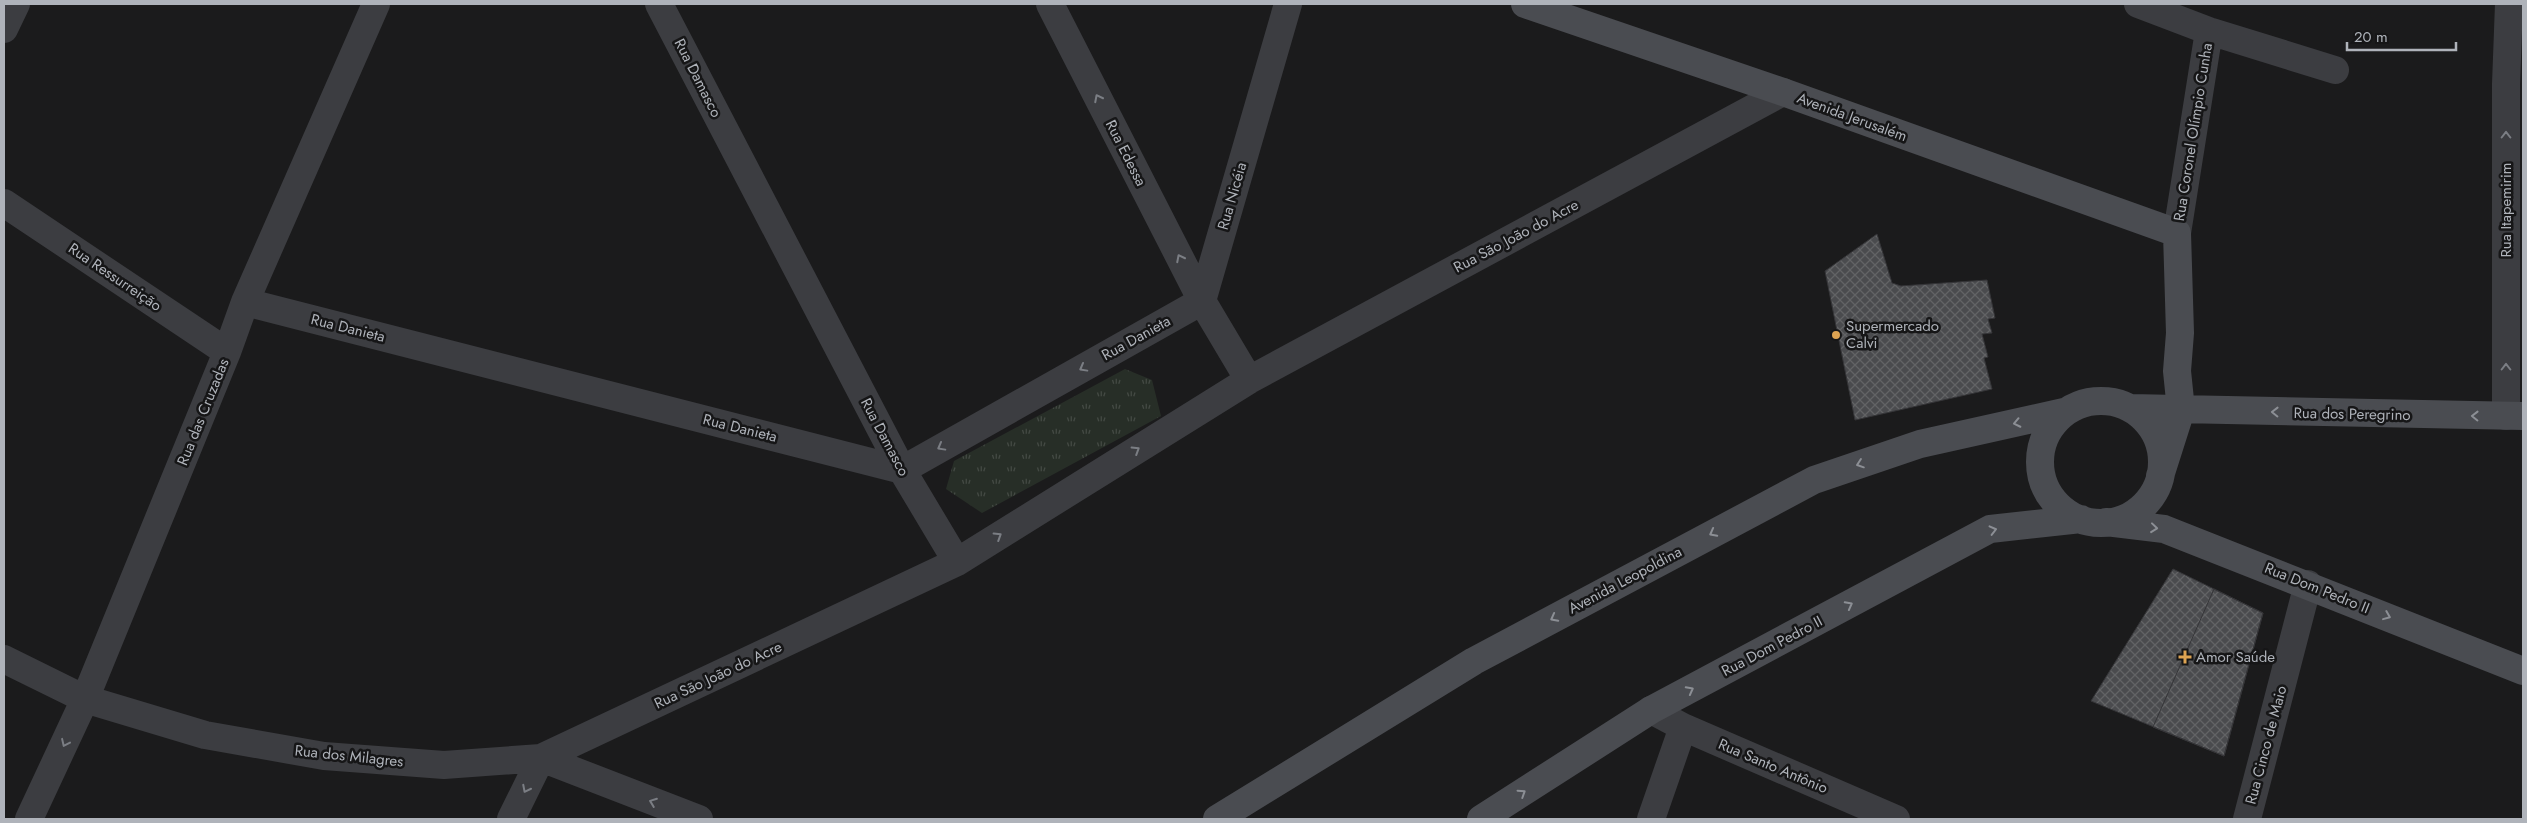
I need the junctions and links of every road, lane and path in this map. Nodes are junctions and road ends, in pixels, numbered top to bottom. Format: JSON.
{"nodes":[{"id":1,"x":16,"y":4,"type":"edge"},
{"id":2,"x":376,"y":4,"type":"edge"},
{"id":3,"x":659,"y":4,"type":"edge"},
{"id":4,"x":1050,"y":4,"type":"edge"},
{"id":5,"x":1288,"y":4,"type":"edge"},
{"id":6,"x":1525,"y":4,"type":"edge"},
{"id":7,"x":2138,"y":4,"type":"edge"},
{"id":8,"x":2510,"y":4,"type":"edge"},
{"id":9,"x":4,"y":29,"type":"edge"},
{"id":10,"x":2209,"y":31,"type":"junction"},
{"id":11,"x":2336,"y":70,"type":"dead end"},
{"id":12,"x":2515,"y":91,"type":"edge"},
{"id":13,"x":1783,"y":92,"type":"junction"},
{"id":14,"x":4,"y":203,"type":"edge"},
{"id":15,"x":2178,"y":233,"type":"junction"},
{"id":16,"x":1202,"y":301,"type":"junction"},
{"id":17,"x":245,"y":302,"type":"junction"},
{"id":18,"x":227,"y":352,"type":"junction"},
{"id":19,"x":1249,"y":380,"type":"junction"},
{"id":20,"x":2130,"y":408,"type":"junction"},
{"id":21,"x":2181,"y":410,"type":"junction"},
{"id":22,"x":2064,"y":412,"type":"junction"},
{"id":23,"x":2515,"y":416,"type":"edge"},
{"id":24,"x":902,"y":470,"type":"junction"},
{"id":25,"x":2160,"y":476,"type":"junction"},
{"id":26,"x":2093,"y":521,"type":"junction"},
{"id":27,"x":957,"y":562,"type":"junction"},
{"id":28,"x":2308,"y":584,"type":"junction"},
{"id":29,"x":4,"y":659,"type":"edge"},
{"id":30,"x":2523,"y":671,"type":"edge"},
{"id":31,"x":86,"y":699,"type":"junction"},
{"id":32,"x":1651,"y":710,"type":"junction"},
{"id":33,"x":1683,"y":727,"type":"junction"},
{"id":34,"x":541,"y":758,"type":"junction"},
{"id":35,"x":29,"y":819,"type":"edge"},
{"id":36,"x":511,"y":819,"type":"edge"},
{"id":37,"x":699,"y":819,"type":"edge"},
{"id":38,"x":1218,"y":819,"type":"edge"},
{"id":39,"x":1481,"y":819,"type":"edge"},
{"id":40,"x":1650,"y":819,"type":"edge"},
{"id":41,"x":1896,"y":819,"type":"edge"},
{"id":42,"x":2247,"y":819,"type":"edge"}],
"edges":[{"from":1,"to":9,"type":"street"},
{"from":2,"to":17,"type":"street","name":"Rua das Cruzadas"},
{"from":3,"to":24,"type":"street","name":"Rua Damasco"},
{"from":16,"to":4,"type":"street","name":"Rua Edessa","one_way":true},
{"from":5,"to":16,"type":"street","name":"Rua Nicéia"},
{"from":6,"to":13,"type":"street","name":"Avenida Jerusalém"},
{"from":7,"to":10,"type":"street","name":"Rua Coronel Olímpio Cunha"},
{"from":8,"to":12,"type":"street","name":"Rua Itapemirim"},
{"from":10,"to":11,"type":"street","name":"Rua Coronel Olímpio Cunha"},
{"from":10,"to":15,"type":"street","name":"Rua Coronel Olímpio Cunha"},
{"from":23,"to":12,"type":"street","name":"Rua Itapemirim","one_way":true},
{"from":13,"to":15,"type":"street","name":"Avenida Jerusalém"},
{"from":13,"to":19,"type":"street","name":"Rua São João do Acre"},
{"from":14,"to":18,"type":"street","name":"Rua Ressurreição"},
{"from":15,"to":21,"type":"street"},
{"from":16,"to":19,"type":"street"},
{"from":16,"to":24,"type":"street","name":"Rua Danieta","one_way":true},
{"from":17,"to":18,"type":"street","name":"Rua das Cruzadas"},
{"from":17,"to":24,"type":"street","name":"Rua Danieta"},
{"from":18,"to":31,"type":"street","name":"Rua das Cruzadas"},
{"from":27,"to":19,"type":"street","one_way":true},
{"from":20,"to":21,"type":"street","name":"Rua dos Peregrino"},
{"from":20,"to":22,"type":"street"},
{"from":20,"to":25,"type":"street"},
{"from":23,"to":21,"type":"street","name":"Rua dos Peregrino","one_way":true},
{"from":21,"to":25,"type":"street"},
{"from":22,"to":26,"type":"street"},
{"from":22,"to":38,"type":"street","name":"Avenida Leopoldina","one_way":true},
{"from":24,"to":27,"type":"street","name":"Rua Damasco"},
{"from":25,"to":26,"type":"street"},
{"from":26,"to":28,"type":"street","name":"Rua Dom Pedro II","one_way":true},
{"from":32,"to":26,"type":"street","name":"Rua Dom Pedro II","one_way":true},
{"from":27,"to":34,"type":"street","name":"Rua São João do Acre"},
{"from":28,"to":30,"type":"street","name":"Rua Dom Pedro II","one_way":true},
{"from":28,"to":42,"type":"street","name":"Rua Cinco de Maio"},
{"from":29,"to":31,"type":"street","name":"Rua dos Milagres"},
{"from":31,"to":34,"type":"street","name":"Rua dos Milagres"},
{"from":31,"to":35,"type":"street","name":"Rua das Cruzadas","one_way":true},
{"from":32,"to":33,"type":"street","name":"Rua Santo Antônio"},
{"from":39,"to":32,"type":"street","name":"Rua Dom Pedro II","one_way":true},
{"from":33,"to":40,"type":"street"},
{"from":33,"to":41,"type":"street","name":"Rua Santo Antônio"},
{"from":34,"to":36,"type":"street","one_way":true},
{"from":37,"to":34,"type":"street","name":"Rua dos Milagres","one_way":true}]}
